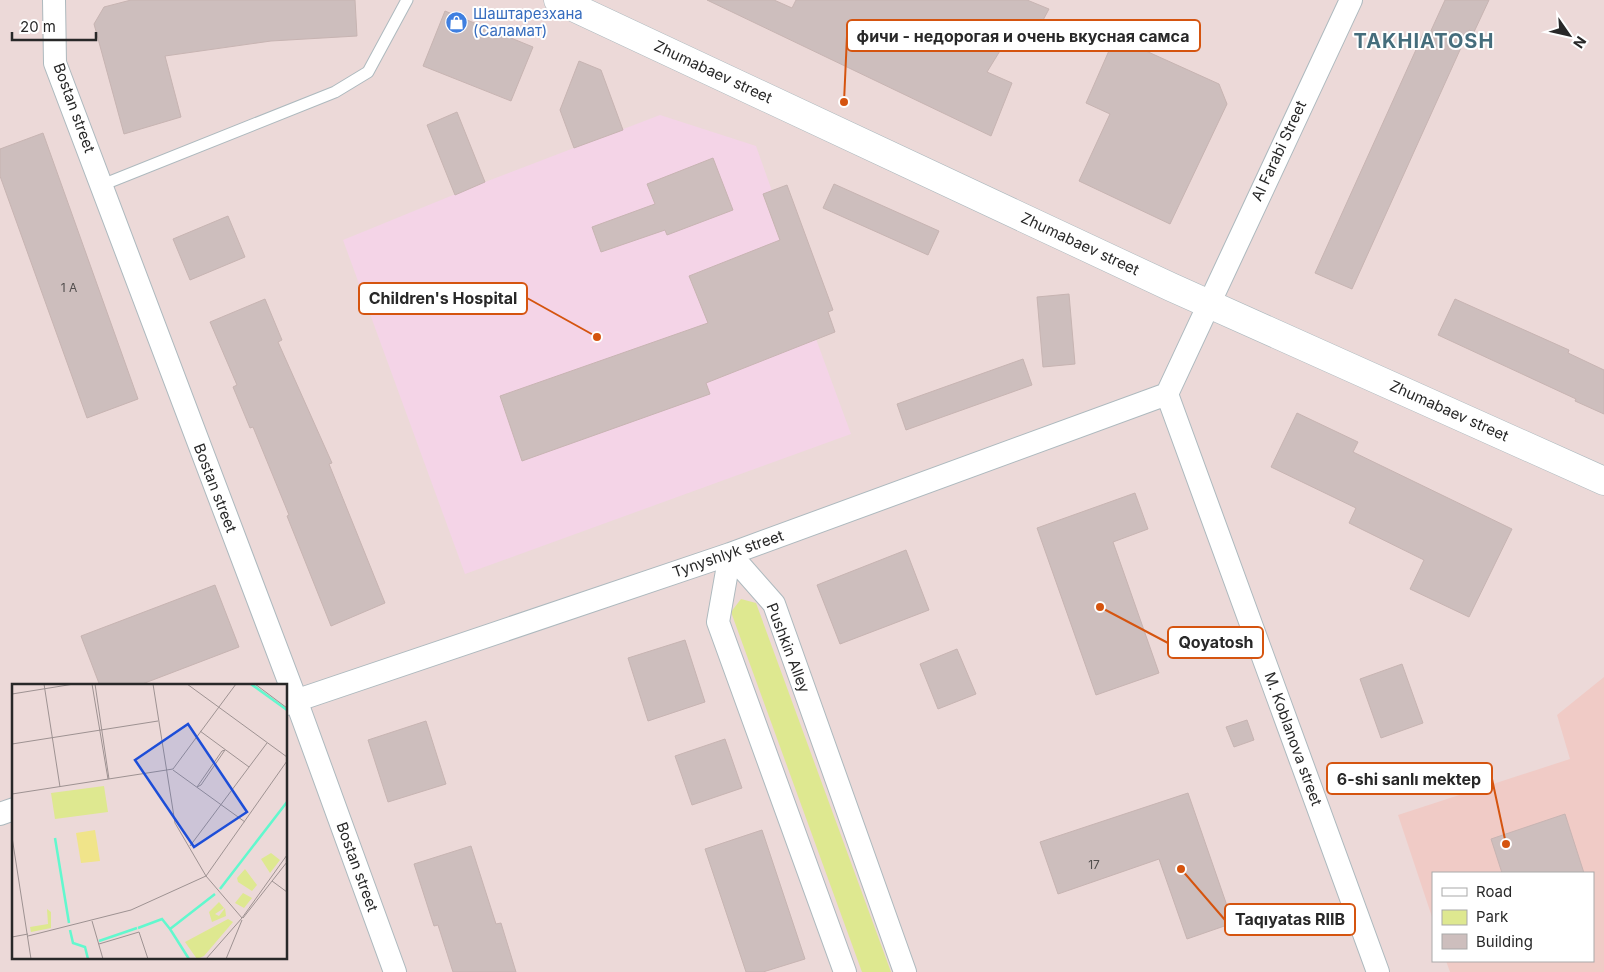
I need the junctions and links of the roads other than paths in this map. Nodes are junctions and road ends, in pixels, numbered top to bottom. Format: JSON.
{"nodes":[{"id":1,"x":54,"y":0,"type":"edge"},
{"id":2,"x":407,"y":0,"type":"edge"},
{"id":3,"x":558,"y":0,"type":"edge"},
{"id":4,"x":1351,"y":0,"type":"edge"},
{"id":5,"x":102,"y":185,"type":"junction"},
{"id":6,"x":1209,"y":303,"type":"junction"},
{"id":7,"x":1167,"y":394,"type":"junction"},
{"id":8,"x":1604,"y":481,"type":"edge"},
{"id":9,"x":730,"y":554,"type":"junction"},
{"id":10,"x":284,"y":684,"type":"edge"},
{"id":11,"x":291,"y":702,"type":"edge"},
{"id":12,"x":12,"y":810,"type":"edge"},
{"id":13,"x":0,"y":814,"type":"edge"},
{"id":14,"x":395,"y":972,"type":"edge"},
{"id":15,"x":845,"y":972,"type":"edge"},
{"id":16,"x":905,"y":972,"type":"edge"},
{"id":17,"x":1378,"y":972,"type":"edge"}],
"edges":[{"from":1,"to":5,"type":"street","name":"Bostan street"},
{"from":2,"to":5,"type":"lane"},
{"from":3,"to":6,"type":"street","name":"Zhumabaev street"},
{"from":4,"to":6,"type":"street","name":"Al Farabi Street"},
{"from":5,"to":10,"type":"street","name":"Bostan street"},
{"from":6,"to":7,"type":"street","name":"Al Farabi Street"},
{"from":6,"to":8,"type":"street","name":"Zhumabaev street"},
{"from":7,"to":9,"type":"street","name":"Tynyshlyk street"},
{"from":7,"to":17,"type":"street","name":"M. Koblanova street"},
{"from":9,"to":11,"type":"street","name":"Tynyshlyk street"},
{"from":9,"to":15,"type":"street"},
{"from":9,"to":16,"type":"street","name":"Pushkin Alley"},
{"from":11,"to":14,"type":"street","name":"Bostan street"},
{"from":12,"to":13,"type":"street"}]}
